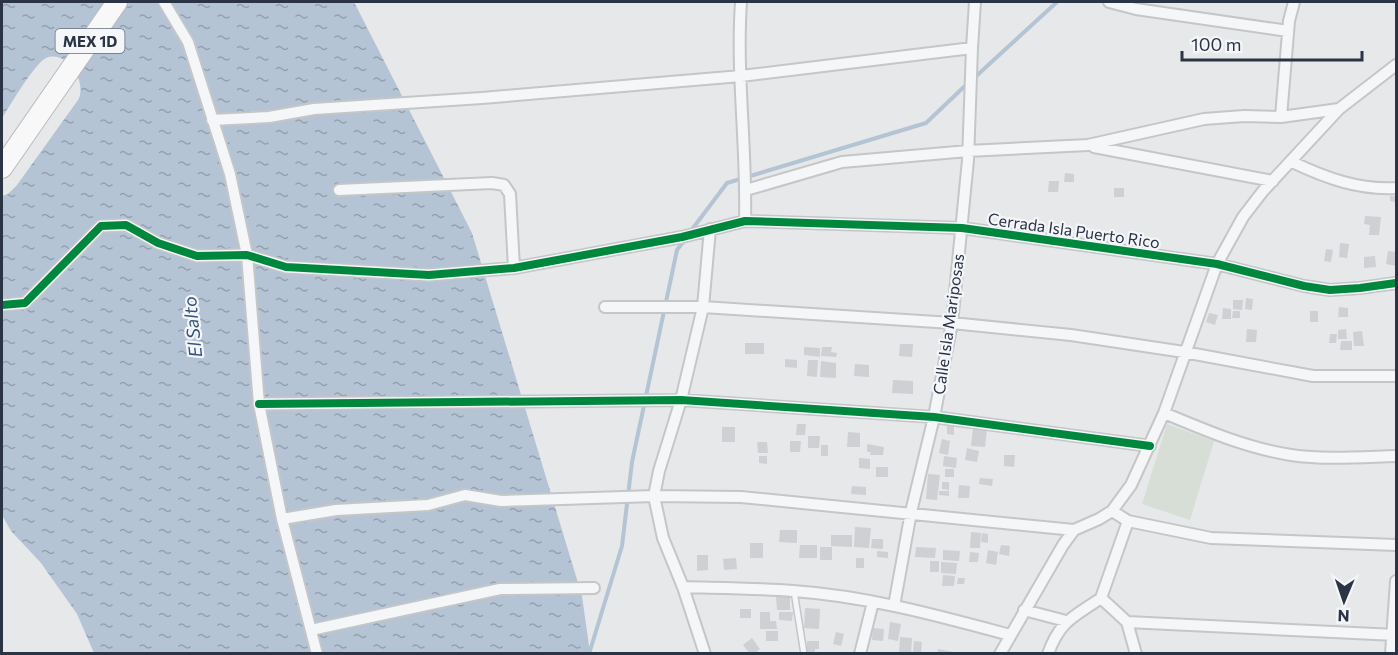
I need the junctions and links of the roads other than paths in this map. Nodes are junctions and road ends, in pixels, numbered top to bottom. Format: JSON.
{"nodes":[{"id":1,"x":117,"y":2,"type":"edge"},
{"id":2,"x":741,"y":2,"type":"edge"},
{"id":3,"x":975,"y":2,"type":"edge"},
{"id":4,"x":1110,"y":2,"type":"edge"},
{"id":5,"x":1294,"y":2,"type":"edge"},
{"id":6,"x":167,"y":3,"type":"edge"},
{"id":7,"x":1288,"y":31,"type":"junction"},
{"id":8,"x":972,"y":48,"type":"junction"},
{"id":9,"x":1396,"y":65,"type":"edge"},
{"id":10,"x":741,"y":76,"type":"junction"},
{"id":11,"x":1396,"y":76,"type":"edge"},
{"id":12,"x":1381,"y":77,"type":"junction"},
{"id":13,"x":1339,"y":109,"type":"junction"},
{"id":14,"x":1281,"y":117,"type":"junction"},
{"id":15,"x":212,"y":120,"type":"junction"},
{"id":16,"x":1088,"y":146,"type":"junction"},
{"id":17,"x":968,"y":151,"type":"junction"},
{"id":18,"x":1292,"y":162,"type":"junction"},
{"id":19,"x":2,"y":168,"type":"edge"},
{"id":20,"x":1273,"y":181,"type":"junction"},
{"id":21,"x":1396,"y":188,"type":"edge"},
{"id":22,"x":339,"y":190,"type":"dead end"},
{"id":23,"x":746,"y":190,"type":"junction"},
{"id":24,"x":745,"y":221,"type":"junction"},
{"id":25,"x":962,"y":228,"type":"junction"},
{"id":26,"x":710,"y":230,"type":"junction"},
{"id":27,"x":247,"y":255,"type":"junction"},
{"id":28,"x":1217,"y":264,"type":"junction"},
{"id":29,"x":514,"y":268,"type":"junction"},
{"id":30,"x":1396,"y":283,"type":"edge"},
{"id":31,"x":2,"y":304,"type":"edge"},
{"id":32,"x":605,"y":307,"type":"dead end"},
{"id":33,"x":703,"y":307,"type":"junction"},
{"id":34,"x":952,"y":323,"type":"junction"},
{"id":35,"x":1184,"y":352,"type":"junction"},
{"id":36,"x":1396,"y":376,"type":"edge"},
{"id":37,"x":681,"y":400,"type":"junction"},
{"id":38,"x":259,"y":404,"type":"junction"},
{"id":39,"x":1164,"y":412,"type":"junction"},
{"id":40,"x":934,"y":417,"type":"junction"},
{"id":41,"x":1150,"y":446,"type":"junction"},
{"id":42,"x":1396,"y":456,"type":"edge"},
{"id":43,"x":654,"y":496,"type":"junction"},
{"id":44,"x":1112,"y":511,"type":"junction"},
{"id":45,"x":911,"y":512,"type":"junction"},
{"id":46,"x":282,"y":519,"type":"junction"},
{"id":47,"x":1128,"y":521,"type":"junction"},
{"id":48,"x":1074,"y":530,"type":"junction"},
{"id":49,"x":1396,"y":545,"type":"edge"},
{"id":50,"x":1396,"y":581,"type":"edge"},
{"id":51,"x":683,"y":587,"type":"junction"},
{"id":52,"x":594,"y":588,"type":"dead end"},
{"id":53,"x":794,"y":591,"type":"junction"},
{"id":54,"x":1101,"y":598,"type":"junction"},
{"id":55,"x":873,"y":602,"type":"junction"},
{"id":56,"x":894,"y":606,"type":"junction"},
{"id":57,"x":1024,"y":610,"type":"junction"},
{"id":58,"x":1066,"y":621,"type":"junction"},
{"id":59,"x":1127,"y":622,"type":"junction"},
{"id":60,"x":311,"y":630,"type":"junction"},
{"id":61,"x":1010,"y":635,"type":"junction"},
{"id":62,"x":1394,"y":635,"type":"edge"},
{"id":63,"x":317,"y":654,"type":"edge"},
{"id":64,"x":705,"y":654,"type":"edge"},
{"id":65,"x":804,"y":654,"type":"edge"},
{"id":66,"x":861,"y":654,"type":"edge"},
{"id":67,"x":1000,"y":654,"type":"edge"},
{"id":68,"x":1048,"y":654,"type":"edge"},
{"id":69,"x":1136,"y":654,"type":"edge"},
{"id":70,"x":1391,"y":654,"type":"edge"}],
"edges":[{"from":1,"to":19,"type":"highway","number":"MEX 1D"},
{"from":2,"to":10,"type":"street"},
{"from":3,"to":8,"type":"street","name":"Calle Isla Mariposas"},
{"from":4,"to":7,"type":"street"},
{"from":5,"to":7,"type":"street"},
{"from":6,"to":15,"type":"street"},
{"from":7,"to":14,"type":"street"},
{"from":8,"to":10,"type":"street"},
{"from":8,"to":17,"type":"street","name":"Calle Isla Mariposas"},
{"from":9,"to":12,"type":"street"},
{"from":10,"to":15,"type":"street"},
{"from":10,"to":23,"type":"street"},
{"from":11,"to":12,"type":"street"},
{"from":12,"to":13,"type":"street"},
{"from":13,"to":14,"type":"street"},
{"from":13,"to":18,"type":"street"},
{"from":14,"to":16,"type":"street"},
{"from":15,"to":27,"type":"street"},
{"from":16,"to":17,"type":"street"},
{"from":16,"to":20,"type":"street"},
{"from":17,"to":23,"type":"street"},
{"from":17,"to":25,"type":"street","name":"Calle Isla Mariposas"},
{"from":18,"to":20,"type":"street"},
{"from":18,"to":21,"type":"street"},
{"from":20,"to":28,"type":"street"},
{"from":22,"to":29,"type":"street"},
{"from":23,"to":24,"type":"street"},
{"from":24,"to":25,"type":"street","name":"Cerrada Isla Puerto Rico"},
{"from":24,"to":26,"type":"street","name":"Cerrada Isla Puerto Rico"},
{"from":25,"to":28,"type":"street","name":"Cerrada Isla Puerto Rico"},
{"from":25,"to":34,"type":"street","name":"Calle Isla Mariposas"},
{"from":26,"to":29,"type":"street","name":"Cerrada Isla Puerto Rico"},
{"from":26,"to":33,"type":"street"},
{"from":27,"to":29,"type":"street","name":"Cerrada Isla Puerto Rico"},
{"from":27,"to":31,"type":"street","name":"Cerrada Isla Puerto Rico"},
{"from":27,"to":38,"type":"street"},
{"from":28,"to":30,"type":"street","name":"Cerrada Isla Puerto Rico"},
{"from":28,"to":35,"type":"street"},
{"from":32,"to":33,"type":"street"},
{"from":33,"to":34,"type":"street"},
{"from":33,"to":37,"type":"street"},
{"from":34,"to":35,"type":"street"},
{"from":34,"to":40,"type":"street","name":"Calle Isla Mariposas"},
{"from":35,"to":36,"type":"street"},
{"from":35,"to":39,"type":"street"},
{"from":37,"to":38,"type":"street"},
{"from":37,"to":40,"type":"street"},
{"from":37,"to":43,"type":"street"},
{"from":38,"to":46,"type":"street"},
{"from":39,"to":41,"type":"street"},
{"from":39,"to":42,"type":"street"},
{"from":40,"to":41,"type":"street"},
{"from":40,"to":45,"type":"street","name":"Calle Isla Mariposas"},
{"from":41,"to":44,"type":"street"},
{"from":43,"to":45,"type":"street"},
{"from":43,"to":46,"type":"street"},
{"from":43,"to":51,"type":"street"},
{"from":44,"to":47,"type":"street"},
{"from":44,"to":48,"type":"street"},
{"from":45,"to":48,"type":"street"},
{"from":45,"to":56,"type":"street","name":"Calle Isla Mariposas"},
{"from":46,"to":60,"type":"street"},
{"from":47,"to":49,"type":"street"},
{"from":47,"to":54,"type":"street"},
{"from":48,"to":57,"type":"street"},
{"from":50,"to":62,"type":"street"},
{"from":51,"to":53,"type":"street"},
{"from":51,"to":64,"type":"street"},
{"from":52,"to":60,"type":"street"},
{"from":53,"to":55,"type":"street"},
{"from":53,"to":65,"type":"lane"},
{"from":54,"to":58,"type":"street"},
{"from":54,"to":59,"type":"street"},
{"from":55,"to":56,"type":"street"},
{"from":55,"to":66,"type":"street"},
{"from":56,"to":61,"type":"street"},
{"from":57,"to":58,"type":"street"},
{"from":57,"to":61,"type":"street"},
{"from":58,"to":68,"type":"street"},
{"from":59,"to":62,"type":"street"},
{"from":59,"to":69,"type":"street"},
{"from":60,"to":63,"type":"street"},
{"from":61,"to":67,"type":"street"},
{"from":62,"to":70,"type":"street"}]}
